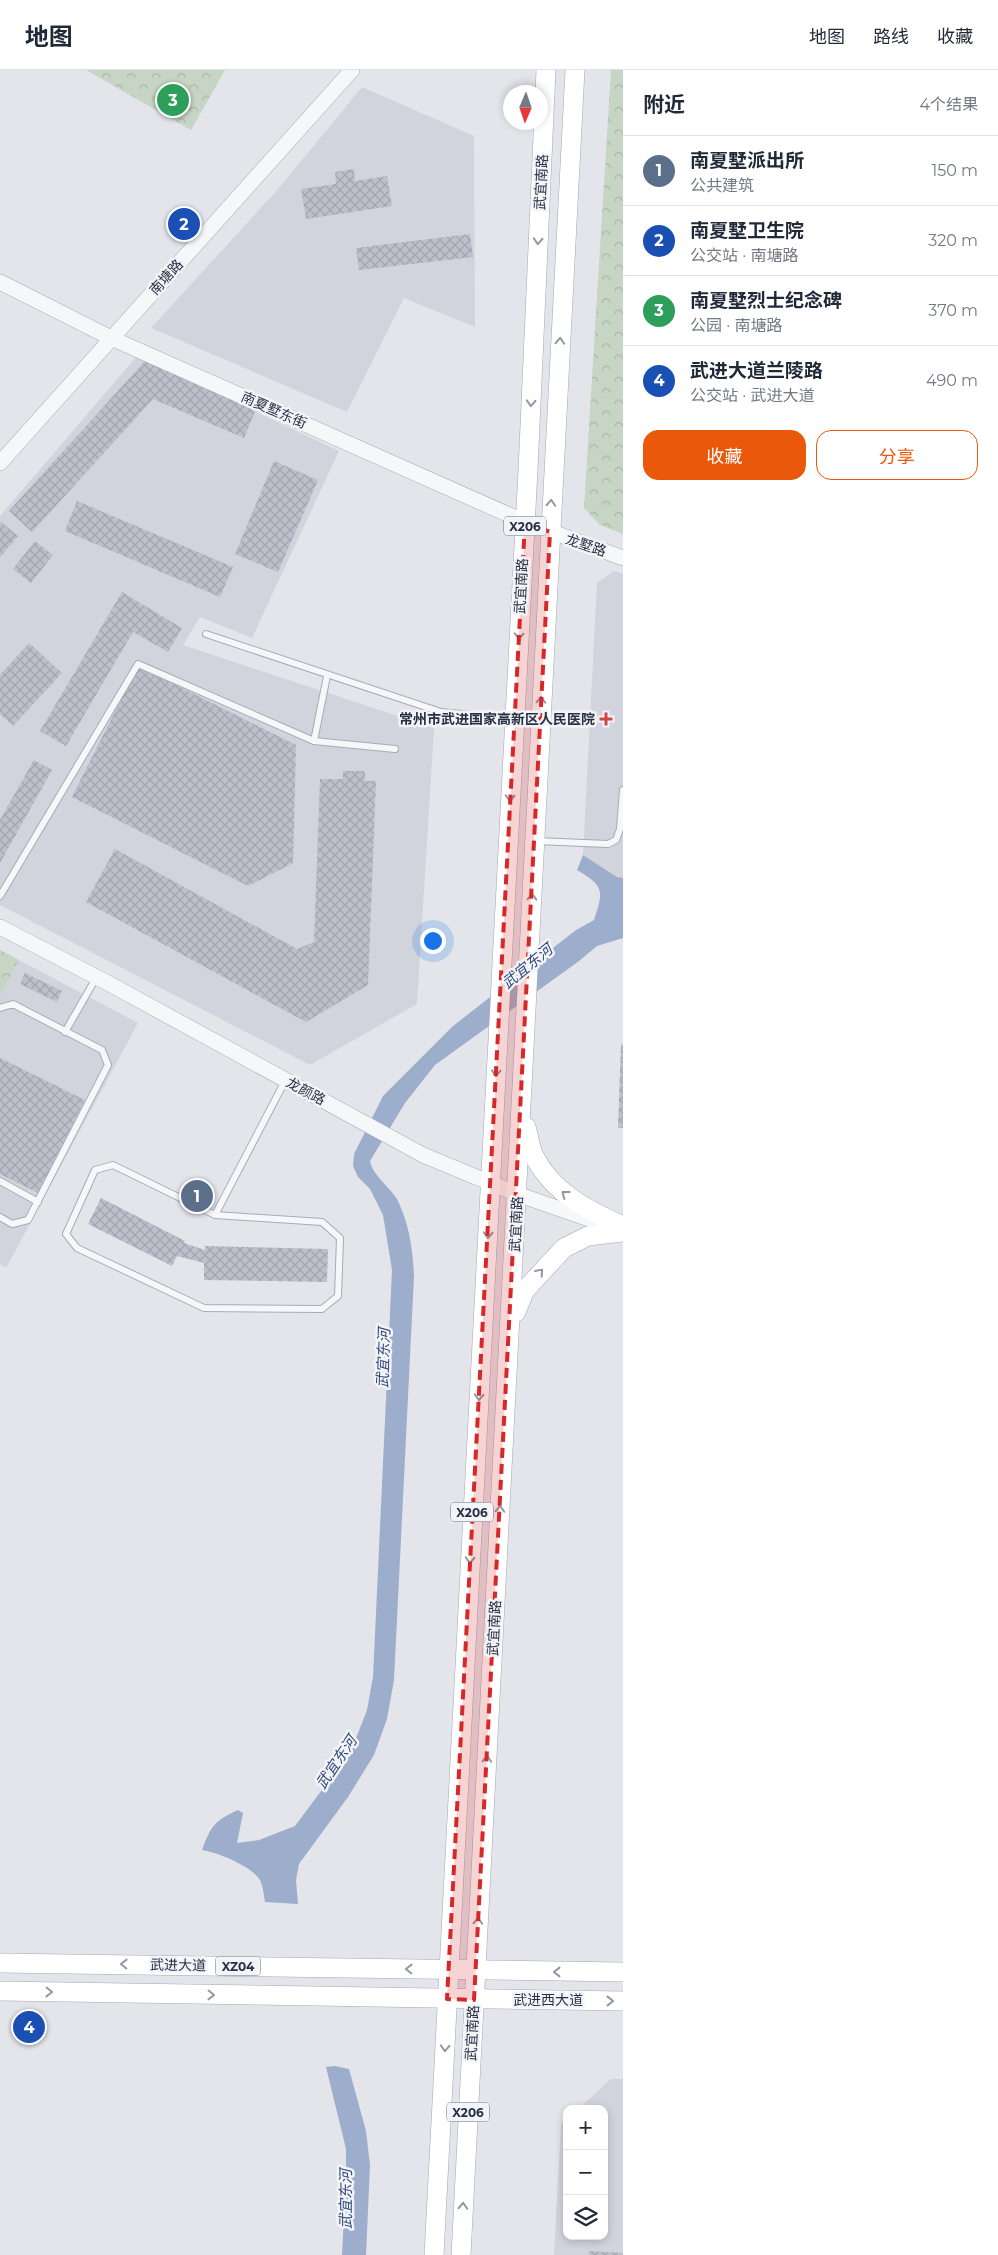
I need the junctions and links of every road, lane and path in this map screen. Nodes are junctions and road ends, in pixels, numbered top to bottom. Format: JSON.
{"nodes":[{"id":1,"x":352,"y":70,"type":"edge"},
{"id":2,"x":546,"y":70,"type":"edge"},
{"id":3,"x":575,"y":70,"type":"edge"},
{"id":4,"x":0,"y":282,"type":"edge"},
{"id":5,"x":111,"y":338,"type":"junction"},
{"id":6,"x":0,"y":463,"type":"edge"},
{"id":7,"x":525,"y":522,"type":"junction"},
{"id":8,"x":550,"y":532,"type":"junction"},
{"id":9,"x":623,"y":558,"type":"edge"},
{"id":10,"x":206,"y":634,"type":"dead end"},
{"id":11,"x":327,"y":676,"type":"junction"},
{"id":12,"x":514,"y":719,"type":"junction"},
{"id":13,"x":314,"y":741,"type":"junction"},
{"id":14,"x":395,"y":749,"type":"dead end"},
{"id":15,"x":623,"y":790,"type":"edge"},
{"id":16,"x":534,"y":841,"type":"junction"},
{"id":17,"x":0,"y":896,"type":"edge"},
{"id":18,"x":0,"y":927,"type":"edge"},
{"id":19,"x":96,"y":977,"type":"junction"},
{"id":20,"x":0,"y":1008,"type":"edge"},
{"id":21,"x":65,"y":1032,"type":"junction"},
{"id":22,"x":286,"y":1080,"type":"junction"},
{"id":23,"x":522,"y":1110,"type":"junction"},
{"id":24,"x":0,"y":1181,"type":"edge"},
{"id":25,"x":490,"y":1184,"type":"junction"},
{"id":26,"x":517,"y":1194,"type":"junction"},
{"id":27,"x":38,"y":1202,"type":"junction"},
{"id":28,"x":216,"y":1215,"type":"junction"},
{"id":29,"x":0,"y":1217,"type":"edge"},
{"id":30,"x":623,"y":1227,"type":"edge"},
{"id":31,"x":623,"y":1232,"type":"edge"},
{"id":32,"x":510,"y":1330,"type":"junction"},
{"id":33,"x":0,"y":1963,"type":"edge"},
{"id":34,"x":448,"y":1969,"type":"junction"},
{"id":35,"x":475,"y":1970,"type":"junction"},
{"id":36,"x":623,"y":1972,"type":"edge"},
{"id":37,"x":0,"y":1991,"type":"edge"},
{"id":38,"x":447,"y":1999,"type":"junction"},
{"id":39,"x":474,"y":2000,"type":"junction"},
{"id":40,"x":623,"y":2001,"type":"edge"},
{"id":41,"x":434,"y":2255,"type":"edge"},
{"id":42,"x":461,"y":2255,"type":"edge"}],
"edges":[{"from":1,"to":5,"type":"street","name":"南塘路"},
{"from":2,"to":7,"type":"main road","name":"武宜南路","number":"X206","one_way":true},
{"from":8,"to":3,"type":"main road","name":"武宜南路","number":"X206","one_way":true},
{"from":4,"to":5,"type":"street","name":"南夏墅东街"},
{"from":5,"to":6,"type":"street","name":"南塘路"},
{"from":5,"to":7,"type":"street","name":"南夏墅东街"},
{"from":7,"to":8,"type":"street","name":"南夏墅东街"},
{"from":7,"to":12,"type":"main road","name":"武宜南路","number":"X206","one_way":true},
{"from":8,"to":9,"type":"street","name":"龙墅路"},
{"from":16,"to":8,"type":"main road","name":"武宜南路","number":"X206","one_way":true},
{"from":10,"to":11,"type":"lane"},
{"from":11,"to":12,"type":"lane"},
{"from":11,"to":13,"type":"lane"},
{"from":12,"to":25,"type":"main road","name":"武宜南路","number":"X206","one_way":true},
{"from":13,"to":14,"type":"lane"},
{"from":13,"to":17,"type":"lane"},
{"from":15,"to":16,"type":"lane"},
{"from":23,"to":16,"type":"main road","name":"武宜南路","number":"X206","one_way":true},
{"from":18,"to":19,"type":"street","name":"龙颜路"},
{"from":19,"to":21,"type":"lane"},
{"from":19,"to":22,"type":"street","name":"龙颜路"},
{"from":20,"to":21,"type":"lane"},
{"from":21,"to":27,"type":"lane"},
{"from":22,"to":25,"type":"street","name":"龙颜路"},
{"from":22,"to":28,"type":"lane"},
{"from":23,"to":26,"type":"main road","name":"武宜南路","number":"X206"},
{"from":30,"to":23,"type":"main road","one_way":true},
{"from":24,"to":27,"type":"lane"},
{"from":25,"to":26,"type":"street","name":"龙颜路"},
{"from":25,"to":34,"type":"main road","name":"武宜南路","number":"X206","one_way":true},
{"from":26,"to":30,"type":"street","name":"龙颜路"},
{"from":26,"to":32,"type":"main road","name":"武宜南路","number":"X206"},
{"from":27,"to":29,"type":"lane"},
{"from":28,"to":28,"type":"lane"},
{"from":32,"to":31,"type":"main road","one_way":true},
{"from":35,"to":32,"type":"main road","name":"武宜南路","number":"X206","one_way":true},
{"from":34,"to":33,"type":"main road","name":"武进大道","number":"XZ04","one_way":true},
{"from":34,"to":35,"type":"main road","name":"武进大道","number":"XZ04"},
{"from":34,"to":38,"type":"main road","name":"武宜南路","number":"X206"},
{"from":36,"to":35,"type":"main road","name":"武进西大道","number":"XZ04","one_way":true},
{"from":35,"to":39,"type":"main road","name":"武宜南路","number":"X206"},
{"from":37,"to":38,"type":"main road","name":"武进大道","number":"XZ04","one_way":true},
{"from":38,"to":39,"type":"main road","name":"武进大道","number":"XZ04"},
{"from":38,"to":41,"type":"main road","name":"武宜南路","number":"X206","one_way":true},
{"from":39,"to":40,"type":"main road","name":"武进西大道","number":"XZ04","one_way":true},
{"from":42,"to":39,"type":"main road","name":"武宜南路","number":"X206","one_way":true}]}
